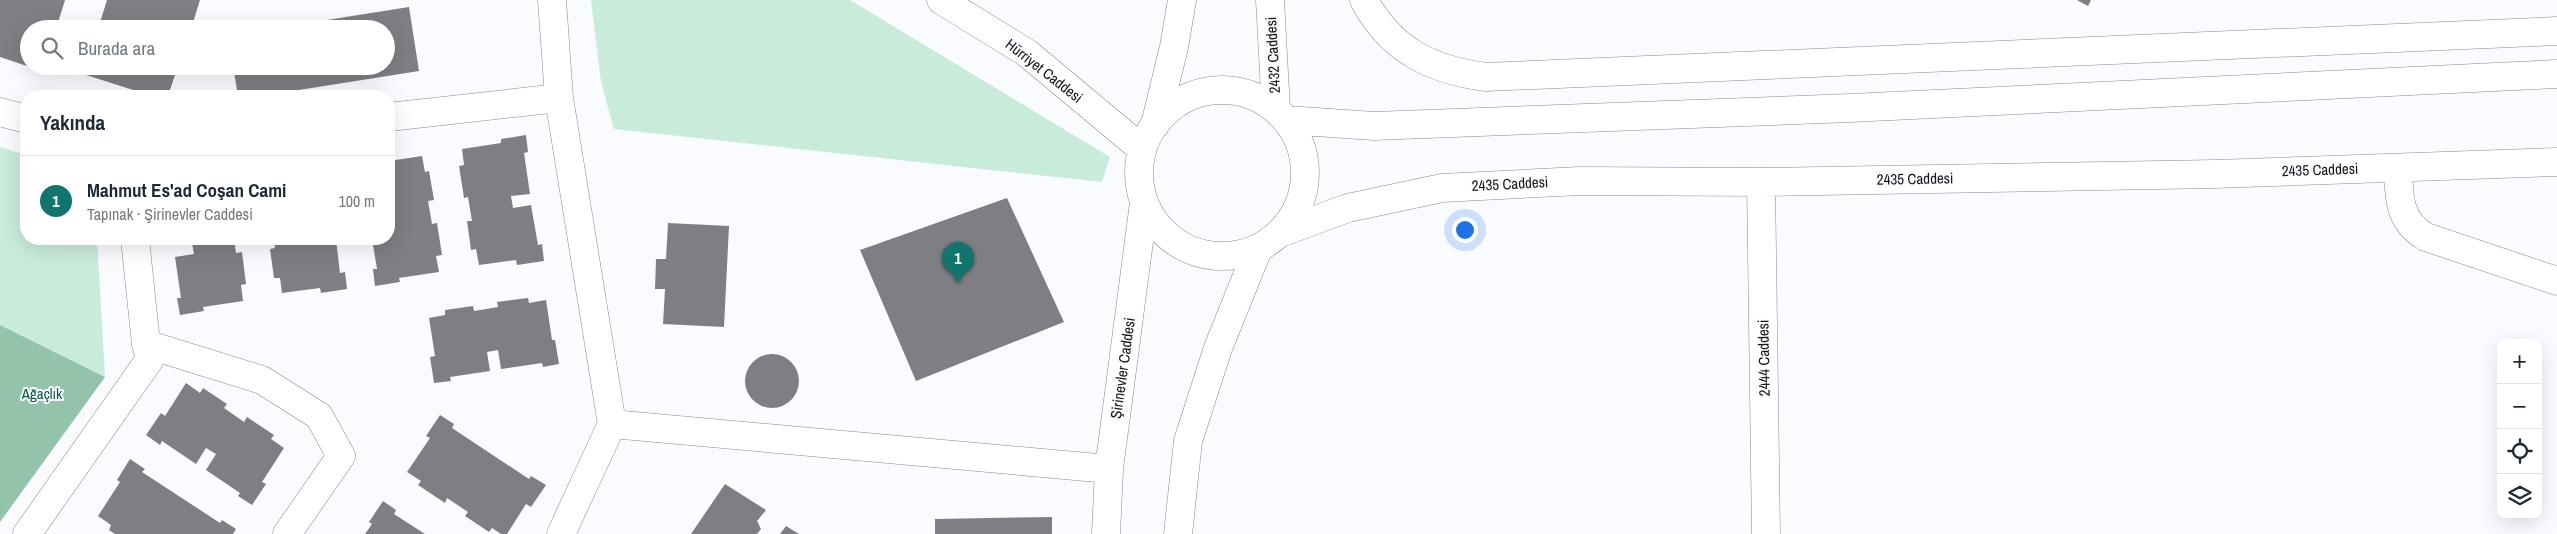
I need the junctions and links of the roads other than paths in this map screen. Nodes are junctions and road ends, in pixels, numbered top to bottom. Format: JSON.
{"nodes":[{"id":1,"x":552,"y":0,"type":"edge"},
{"id":2,"x":941,"y":0,"type":"edge"},
{"id":3,"x":1182,"y":0,"type":"edge"},
{"id":4,"x":1270,"y":0,"type":"edge"},
{"id":5,"x":1364,"y":0,"type":"edge"},
{"id":6,"x":2557,"y":31,"type":"edge"},
{"id":7,"x":2557,"y":74,"type":"edge"},
{"id":8,"x":559,"y":98,"type":"junction"},
{"id":9,"x":0,"y":112,"type":"edge"},
{"id":10,"x":1282,"y":115,"type":"junction"},
{"id":11,"x":20,"y":117,"type":"edge"},
{"id":12,"x":395,"y":117,"type":"edge"},
{"id":13,"x":1155,"y":124,"type":"junction"},
{"id":14,"x":1142,"y":149,"type":"junction"},
{"id":15,"x":2557,"y":162,"type":"edge"},
{"id":16,"x":2398,"y":168,"type":"junction"},
{"id":17,"x":1761,"y":182,"type":"junction"},
{"id":18,"x":1144,"y":203,"type":"junction"},
{"id":19,"x":1280,"y":233,"type":"junction"},
{"id":20,"x":136,"y":245,"type":"edge"},
{"id":21,"x":1258,"y":249,"type":"junction"},
{"id":22,"x":2557,"y":281,"type":"edge"},
{"id":23,"x":146,"y":344,"type":"junction"},
{"id":24,"x":612,"y":424,"type":"junction"},
{"id":25,"x":1109,"y":469,"type":"junction"},
{"id":26,"x":27,"y":534,"type":"edge"},
{"id":27,"x":287,"y":534,"type":"edge"},
{"id":28,"x":561,"y":534,"type":"edge"},
{"id":29,"x":1106,"y":534,"type":"edge"},
{"id":30,"x":1178,"y":534,"type":"edge"},
{"id":31,"x":1766,"y":534,"type":"edge"}],
"edges":[{"from":1,"to":8,"type":"street"},
{"from":2,"to":14,"type":"street","name":"Hürriyet Caddesi"},
{"from":3,"to":13,"type":"street","name":"Şirinevler Caddesi"},
{"from":4,"to":10,"type":"street","name":"2432 Caddesi"},
{"from":5,"to":6,"type":"street"},
{"from":7,"to":10,"type":"street"},
{"from":8,"to":12,"type":"street"},
{"from":8,"to":24,"type":"street"},
{"from":9,"to":11,"type":"street"},
{"from":10,"to":13,"type":"street","name":"Şirinevler Caddesi"},
{"from":10,"to":19,"type":"street","name":"Şirinevler Caddesi"},
{"from":13,"to":14,"type":"street","name":"Şirinevler Caddesi"},
{"from":14,"to":18,"type":"street","name":"Şirinevler Caddesi"},
{"from":15,"to":16,"type":"street","name":"2435 Caddesi"},
{"from":16,"to":17,"type":"street","name":"2435 Caddesi"},
{"from":16,"to":22,"type":"street"},
{"from":17,"to":19,"type":"street","name":"2435 Caddesi"},
{"from":17,"to":31,"type":"street","name":"2444 Caddesi"},
{"from":18,"to":21,"type":"street","name":"Şirinevler Caddesi"},
{"from":18,"to":25,"type":"street","name":"Şirinevler Caddesi"},
{"from":19,"to":21,"type":"street","name":"Şirinevler Caddesi"},
{"from":20,"to":23,"type":"street"},
{"from":21,"to":30,"type":"street"},
{"from":23,"to":26,"type":"street"},
{"from":23,"to":27,"type":"street"},
{"from":24,"to":25,"type":"street"},
{"from":24,"to":28,"type":"street"},
{"from":25,"to":29,"type":"street","name":"Şirinevler Caddesi"}]}
